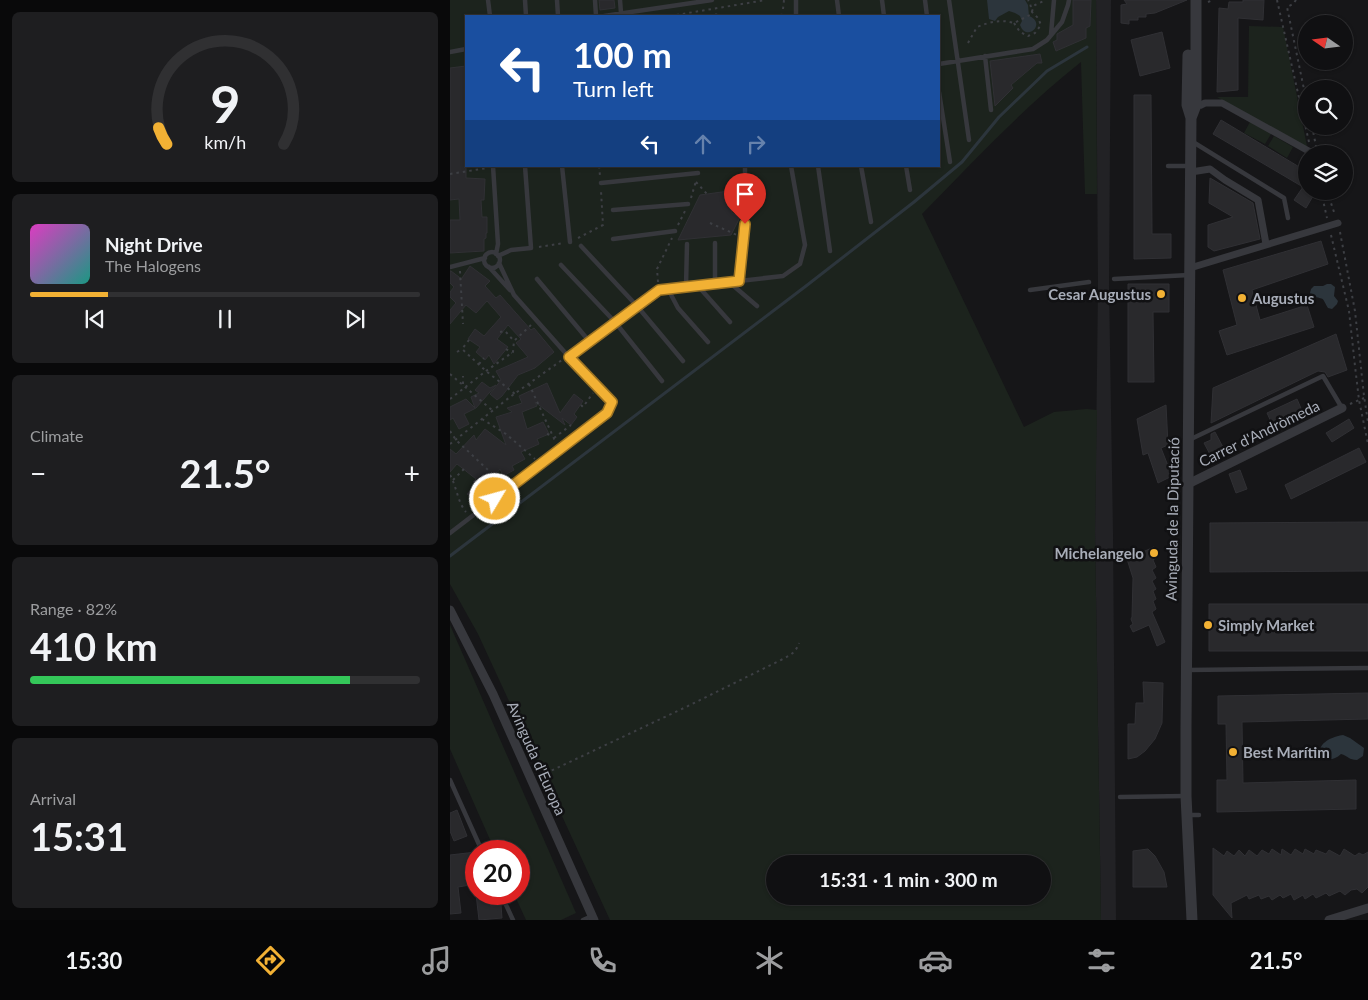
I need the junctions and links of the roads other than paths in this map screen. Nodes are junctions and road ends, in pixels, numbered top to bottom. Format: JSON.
{"nodes":[{"id":1,"x":488,"y":0,"type":"edge"},
{"id":2,"x":525,"y":0,"type":"edge"},
{"id":3,"x":557,"y":0,"type":"edge"},
{"id":4,"x":595,"y":0,"type":"edge"},
{"id":5,"x":620,"y":0,"type":"edge"},
{"id":6,"x":712,"y":0,"type":"edge"},
{"id":7,"x":796,"y":0,"type":"edge"},
{"id":8,"x":837,"y":0,"type":"edge"},
{"id":9,"x":882,"y":0,"type":"edge"},
{"id":10,"x":925,"y":0,"type":"edge"},
{"id":11,"x":949,"y":0,"type":"edge"},
{"id":12,"x":1054,"y":0,"type":"edge"},
{"id":13,"x":1069,"y":0,"type":"edge"},
{"id":14,"x":1189,"y":0,"type":"edge"},
{"id":15,"x":1196,"y":0,"type":"edge"},
{"id":16,"x":621,"y":13,"type":"junction"},
{"id":17,"x":490,"y":15,"type":"edge"},
{"id":18,"x":526,"y":15,"type":"edge"},
{"id":19,"x":558,"y":15,"type":"edge"},
{"id":20,"x":596,"y":15,"type":"edge"},
{"id":21,"x":610,"y":15,"type":"edge"},
{"id":22,"x":796,"y":15,"type":"edge"},
{"id":23,"x":839,"y":15,"type":"edge"},
{"id":24,"x":884,"y":15,"type":"edge"},
{"id":25,"x":927,"y":15,"type":"edge"},
{"id":26,"x":1051,"y":35,"type":"junction"},
{"id":27,"x":465,"y":49,"type":"edge"},
{"id":28,"x":450,"y":52,"type":"edge"},
{"id":29,"x":985,"y":56,"type":"junction"},
{"id":30,"x":957,"y":61,"type":"junction"},
{"id":31,"x":940,"y":64,"type":"edge"},
{"id":32,"x":940,"y":98,"type":"edge"},
{"id":33,"x":1200,"y":105,"type":"dead end"},
{"id":34,"x":991,"y":110,"type":"dead end"},
{"id":35,"x":1192,"y":118,"type":"junction"},
{"id":36,"x":969,"y":140,"type":"dead end"},
{"id":37,"x":1191,"y":142,"type":"junction"},
{"id":38,"x":1300,"y":145,"type":"edge"},
{"id":39,"x":950,"y":162,"type":"dead end"},
{"id":40,"x":1168,"y":166,"type":"dead end"},
{"id":41,"x":493,"y":167,"type":"edge"},
{"id":42,"x":525,"y":167,"type":"edge"},
{"id":43,"x":562,"y":167,"type":"edge"},
{"id":44,"x":745,"y":167,"type":"edge"},
{"id":45,"x":791,"y":167,"type":"edge"},
{"id":46,"x":818,"y":167,"type":"edge"},
{"id":47,"x":861,"y":167,"type":"edge"},
{"id":48,"x":906,"y":167,"type":"edge"},
{"id":49,"x":1191,"y":169,"type":"junction"},
{"id":50,"x":698,"y":173,"type":"dead end"},
{"id":51,"x":601,"y":183,"type":"road end"},
{"id":52,"x":910,"y":190,"type":"dead end"},
{"id":53,"x":688,"y":204,"type":"dead end"},
{"id":54,"x":613,"y":210,"type":"dead end"},
{"id":55,"x":1288,"y":218,"type":"dead end"},
{"id":56,"x":870,"y":222,"type":"dead end"},
{"id":57,"x":1338,"y":223,"type":"road end"},
{"id":58,"x":675,"y":231,"type":"dead end"},
{"id":59,"x":612,"y":239,"type":"dead end"},
{"id":60,"x":570,"y":242,"type":"road end"},
{"id":61,"x":715,"y":243,"type":"dead end"},
{"id":62,"x":687,"y":244,"type":"dead end"},
{"id":63,"x":1266,"y":244,"type":"junction"},
{"id":64,"x":582,"y":246,"type":"dead end"},
{"id":65,"x":830,"y":251,"type":"dead end"},
{"id":66,"x":497,"y":255,"type":"junction"},
{"id":67,"x":485,"y":258,"type":"junction"},
{"id":68,"x":499,"y":263,"type":"junction"},
{"id":69,"x":561,"y":264,"type":"dead end"},
{"id":70,"x":450,"y":267,"type":"edge"},
{"id":71,"x":489,"y":267,"type":"junction"},
{"id":72,"x":1190,"y":272,"type":"junction"},
{"id":73,"x":537,"y":279,"type":"dead end"},
{"id":74,"x":1114,"y":279,"type":"dead end"},
{"id":75,"x":739,"y":281,"type":"junction"},
{"id":76,"x":729,"y":282,"type":"junction"},
{"id":77,"x":1089,"y":282,"type":"dead end"},
{"id":78,"x":715,"y":284,"type":"junction"},
{"id":79,"x":698,"y":286,"type":"junction"},
{"id":80,"x":686,"y":287,"type":"junction"},
{"id":81,"x":668,"y":289,"type":"junction"},
{"id":82,"x":1030,"y":290,"type":"dead end"},
{"id":83,"x":513,"y":294,"type":"junction"},
{"id":84,"x":637,"y":306,"type":"junction"},
{"id":85,"x":757,"y":306,"type":"dead end"},
{"id":86,"x":615,"y":322,"type":"junction"},
{"id":87,"x":730,"y":322,"type":"dead end"},
{"id":88,"x":590,"y":341,"type":"junction"},
{"id":89,"x":708,"y":342,"type":"dead end"},
{"id":90,"x":569,"y":357,"type":"junction"},
{"id":91,"x":683,"y":361,"type":"dead end"},
{"id":92,"x":662,"y":381,"type":"dead end"},
{"id":93,"x":1342,"y":408,"type":"joint"},
{"id":94,"x":1188,"y":441,"type":"junction"},
{"id":95,"x":1188,"y":484,"type":"junction"},
{"id":96,"x":450,"y":533,"type":"edge"},
{"id":97,"x":450,"y":610,"type":"edge"},
{"id":98,"x":1368,"y":668,"type":"edge"},
{"id":99,"x":1186,"y":670,"type":"junction"},
{"id":100,"x":450,"y":780,"type":"edge"},
{"id":101,"x":1186,"y":796,"type":"junction"},
{"id":102,"x":1120,"y":797,"type":"dead end"},
{"id":103,"x":477,"y":840,"type":"edge"},
{"id":104,"x":506,"y":905,"type":"edge"},
{"id":105,"x":1368,"y":908,"type":"edge"},
{"id":106,"x":593,"y":918,"type":"edge"},
{"id":107,"x":513,"y":920,"type":"edge"},
{"id":108,"x":583,"y":920,"type":"edge"},
{"id":109,"x":1192,"y":920,"type":"edge"},
{"id":110,"x":1328,"y":920,"type":"edge"}],
"edges":[{"from":1,"to":17,"type":"lane"},
{"from":2,"to":18,"type":"lane"},
{"from":3,"to":19,"type":"lane"},
{"from":4,"to":20,"type":"lane"},
{"from":5,"to":16,"type":"lane"},
{"from":6,"to":16,"type":"lane"},
{"from":7,"to":22,"type":"lane"},
{"from":8,"to":23,"type":"lane"},
{"from":9,"to":24,"type":"lane"},
{"from":10,"to":25,"type":"lane"},
{"from":11,"to":30,"type":"lane"},
{"from":12,"to":26,"type":"lane"},
{"from":13,"to":26,"type":"lane"},
{"from":14,"to":35,"type":"street"},
{"from":15,"to":35,"type":"street"},
{"from":16,"to":21,"type":"lane"},
{"from":26,"to":29,"type":"lane"},
{"from":27,"to":28,"type":"lane"},
{"from":29,"to":30,"type":"lane"},
{"from":29,"to":34,"type":"lane"},
{"from":30,"to":31,"type":"lane"},
{"from":30,"to":36,"type":"lane"},
{"from":32,"to":39,"type":"lane"},
{"from":33,"to":38,"type":"street"},
{"from":35,"to":37,"type":"street","name":"Avinguda de la Diputació"},
{"from":37,"to":49,"type":"street","name":"Avinguda de la Diputació"},
{"from":37,"to":55,"type":"lane"},
{"from":40,"to":49,"type":"lane"},
{"from":41,"to":66,"type":"lane"},
{"from":42,"to":66,"type":"lane"},
{"from":43,"to":60,"type":"lane"},
{"from":44,"to":75,"type":"lane"},
{"from":45,"to":75,"type":"lane"},
{"from":46,"to":65,"type":"lane"},
{"from":47,"to":56,"type":"lane"},
{"from":48,"to":52,"type":"lane"},
{"from":49,"to":63,"type":"street"},
{"from":49,"to":72,"type":"street","name":"Avinguda de la Diputació"},
{"from":50,"to":51,"type":"lane"},
{"from":53,"to":54,"type":"lane"},
{"from":57,"to":63,"type":"street"},
{"from":58,"to":59,"type":"lane"},
{"from":61,"to":78,"type":"lane"},
{"from":62,"to":80,"type":"lane"},
{"from":63,"to":72,"type":"street"},
{"from":64,"to":84,"type":"lane"},
{"from":66,"to":67,"type":"lane"},
{"from":66,"to":68,"type":"lane"},
{"from":67,"to":70,"type":"lane"},
{"from":67,"to":71,"type":"lane"},
{"from":68,"to":71,"type":"lane"},
{"from":68,"to":83,"type":"lane"},
{"from":69,"to":86,"type":"lane"},
{"from":71,"to":83,"type":"lane"},
{"from":72,"to":74,"type":"lane"},
{"from":72,"to":94,"type":"street","name":"Avinguda de la Diputació"},
{"from":73,"to":88,"type":"lane"},
{"from":75,"to":76,"type":"lane"},
{"from":76,"to":78,"type":"lane"},
{"from":76,"to":85,"type":"lane"},
{"from":77,"to":82,"type":"lane"},
{"from":78,"to":79,"type":"lane"},
{"from":79,"to":80,"type":"lane"},
{"from":79,"to":87,"type":"lane"},
{"from":80,"to":81,"type":"lane"},
{"from":81,"to":84,"type":"lane"},
{"from":81,"to":89,"type":"lane"},
{"from":83,"to":90,"type":"lane"},
{"from":84,"to":86,"type":"lane"},
{"from":84,"to":91,"type":"lane"},
{"from":86,"to":88,"type":"lane"},
{"from":86,"to":92,"type":"lane"},
{"from":88,"to":90,"type":"lane"},
{"from":90,"to":96,"type":"lane"},
{"from":93,"to":94,"type":"lane"},
{"from":93,"to":95,"type":"street","name":"Carrer d'Andròmeda"},
{"from":94,"to":95,"type":"street","name":"Avinguda de la Diputació"},
{"from":95,"to":99,"type":"street","name":"Avinguda de la Diputació"},
{"from":97,"to":106,"type":"street","name":"Avinguda d'Europa"},
{"from":98,"to":99,"type":"lane"},
{"from":99,"to":101,"type":"street","name":"Avinguda de la Diputació"},
{"from":100,"to":103,"type":"lane"},
{"from":101,"to":102,"type":"lane"},
{"from":101,"to":109,"type":"street","name":"Avinguda de la Diputació"},
{"from":104,"to":107,"type":"lane"},
{"from":105,"to":110,"type":"street"},
{"from":106,"to":108,"type":"lane"}]}
